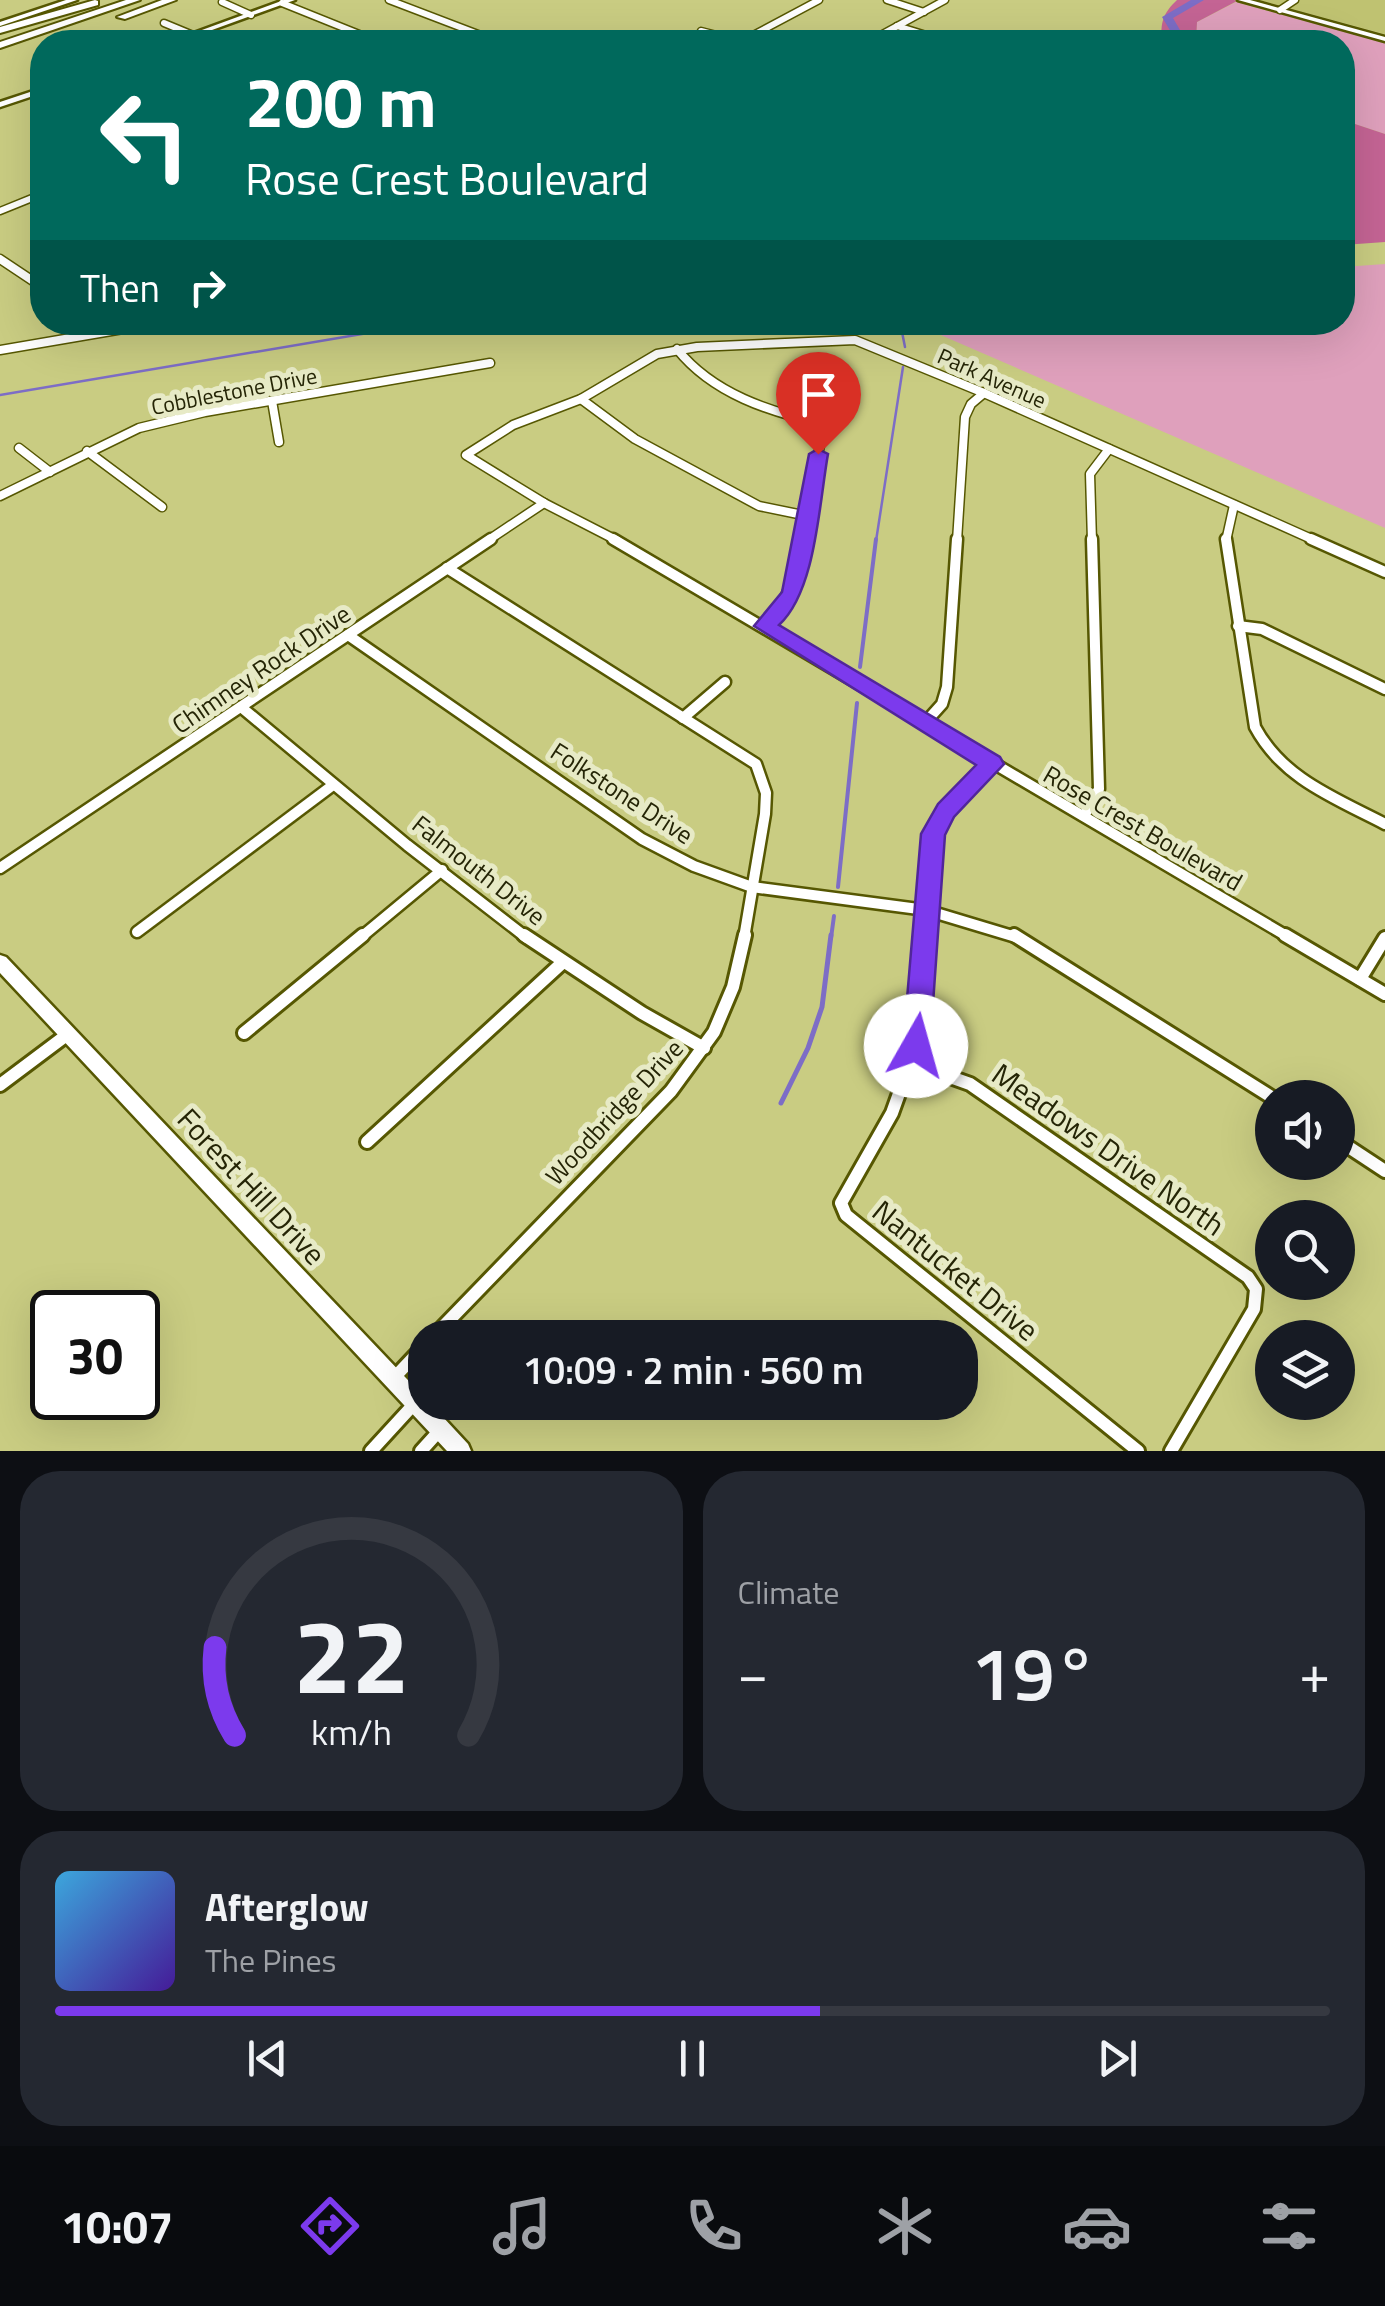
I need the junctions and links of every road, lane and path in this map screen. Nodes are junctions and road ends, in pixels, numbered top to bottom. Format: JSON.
{"nodes":[{"id":1,"x":74,"y":0,"type":"edge"},
{"id":2,"x":136,"y":0,"type":"edge"},
{"id":3,"x":171,"y":0,"type":"edge"},
{"id":4,"x":389,"y":0,"type":"edge"},
{"id":5,"x":819,"y":0,"type":"edge"},
{"id":6,"x":887,"y":0,"type":"edge"},
{"id":7,"x":946,"y":0,"type":"edge"},
{"id":8,"x":1242,"y":0,"type":"edge"},
{"id":9,"x":1295,"y":0,"type":"edge"},
{"id":10,"x":104,"y":1,"type":"edge"},
{"id":11,"x":222,"y":2,"type":"edge"},
{"id":12,"x":286,"y":2,"type":"edge"},
{"id":13,"x":1280,"y":10,"type":"junction"},
{"id":14,"x":924,"y":12,"type":"junction"},
{"id":15,"x":250,"y":15,"type":"junction"},
{"id":16,"x":164,"y":22,"type":"dead end"},
{"id":17,"x":897,"y":26,"type":"junction"},
{"id":18,"x":0,"y":30,"type":"edge"},
{"id":19,"x":47,"y":30,"type":"edge"},
{"id":20,"x":82,"y":30,"type":"edge"},
{"id":21,"x":182,"y":30,"type":"edge"},
{"id":22,"x":207,"y":30,"type":"edge"},
{"id":23,"x":351,"y":30,"type":"edge"},
{"id":24,"x":467,"y":30,"type":"edge"},
{"id":25,"x":766,"y":30,"type":"edge"},
{"id":26,"x":890,"y":30,"type":"edge"},
{"id":27,"x":910,"y":30,"type":"edge"},
{"id":28,"x":1352,"y":30,"type":"edge"},
{"id":29,"x":1355,"y":31,"type":"edge"},
{"id":30,"x":30,"y":36,"type":"edge"},
{"id":31,"x":1385,"y":39,"type":"edge"},
{"id":32,"x":0,"y":46,"type":"edge"},
{"id":33,"x":30,"y":48,"type":"edge"},
{"id":34,"x":0,"y":58,"type":"edge"},
{"id":35,"x":30,"y":94,"type":"edge"},
{"id":36,"x":0,"y":105,"type":"edge"},
{"id":37,"x":30,"y":199,"type":"edge"},
{"id":38,"x":0,"y":211,"type":"edge"},
{"id":39,"x":0,"y":259,"type":"edge"},
{"id":40,"x":30,"y":279,"type":"edge"},
{"id":41,"x":70,"y":335,"type":"edge"},
{"id":42,"x":88,"y":335,"type":"edge"},
{"id":43,"x":71,"y":338,"type":"junction"},
{"id":44,"x":677,"y":349,"type":"junction"},
{"id":45,"x":0,"y":350,"type":"edge"},
{"id":46,"x":490,"y":363,"type":"dead end"},
{"id":47,"x":984,"y":393,"type":"junction"},
{"id":48,"x":581,"y":399,"type":"junction"},
{"id":49,"x":272,"y":400,"type":"junction"},
{"id":50,"x":279,"y":442,"type":"dead end"},
{"id":51,"x":19,"y":448,"type":"dead end"},
{"id":52,"x":1109,"y":449,"type":"junction"},
{"id":53,"x":86,"y":451,"type":"junction"},
{"id":54,"x":466,"y":456,"type":"joint"},
{"id":55,"x":50,"y":472,"type":"junction"},
{"id":56,"x":0,"y":496,"type":"edge"},
{"id":57,"x":544,"y":502,"type":"junction"},
{"id":58,"x":1234,"y":505,"type":"junction"},
{"id":59,"x":162,"y":507,"type":"dead end"},
{"id":60,"x":808,"y":516,"type":"junction"},
{"id":61,"x":447,"y":568,"type":"junction"},
{"id":62,"x":1385,"y":572,"type":"edge"},
{"id":63,"x":764,"y":626,"type":"junction"},
{"id":64,"x":1238,"y":626,"type":"junction"},
{"id":65,"x":348,"y":635,"type":"junction"},
{"id":66,"x":725,"y":682,"type":"dead end"},
{"id":67,"x":1385,"y":689,"type":"edge"},
{"id":68,"x":241,"y":707,"type":"junction"},
{"id":69,"x":683,"y":718,"type":"junction"},
{"id":70,"x":924,"y":724,"type":"junction"},
{"id":71,"x":992,"y":764,"type":"junction"},
{"id":72,"x":333,"y":785,"type":"junction"},
{"id":73,"x":1084,"y":816,"type":"junction"},
{"id":74,"x":1385,"y":824,"type":"edge"},
{"id":75,"x":0,"y":868,"type":"edge"},
{"id":76,"x":442,"y":870,"type":"junction"},
{"id":77,"x":752,"y":888,"type":"junction"},
{"id":78,"x":926,"y":910,"type":"junction"},
{"id":79,"x":137,"y":932,"type":"dead end"},
{"id":80,"x":1385,"y":938,"type":"edge"},
{"id":81,"x":0,"y":962,"type":"edge"},
{"id":82,"x":562,"y":963,"type":"junction"},
{"id":83,"x":1360,"y":979,"type":"junction"},
{"id":84,"x":1385,"y":994,"type":"edge"},
{"id":85,"x":244,"y":1033,"type":"dead end"},
{"id":86,"x":68,"y":1034,"type":"junction"},
{"id":87,"x":704,"y":1048,"type":"junction"},
{"id":88,"x":911,"y":1063,"type":"junction"},
{"id":89,"x":0,"y":1085,"type":"edge"},
{"id":90,"x":1255,"y":1086,"type":"edge"},
{"id":91,"x":367,"y":1142,"type":"dead end"},
{"id":92,"x":1355,"y":1151,"type":"edge"},
{"id":93,"x":1385,"y":1171,"type":"edge"},
{"id":94,"x":449,"y":1320,"type":"edge"},
{"id":95,"x":408,"y":1363,"type":"edge"},
{"id":96,"x":393,"y":1378,"type":"junction"},
{"id":97,"x":408,"y":1394,"type":"edge"},
{"id":98,"x":408,"y":1412,"type":"edge"},
{"id":99,"x":432,"y":1420,"type":"edge"},
{"id":100,"x":441,"y":1429,"type":"junction"},
{"id":101,"x":371,"y":1451,"type":"edge"},
{"id":102,"x":420,"y":1451,"type":"edge"},
{"id":103,"x":462,"y":1451,"type":"edge"},
{"id":104,"x":1138,"y":1451,"type":"edge"},
{"id":105,"x":1172,"y":1451,"type":"edge"}],
"edges":[{"from":1,"to":18,"type":"main road"},
{"from":2,"to":19,"type":"highway"},
{"from":3,"to":20,"type":"highway"},
{"from":4,"to":24,"type":"street"},
{"from":5,"to":25,"type":"street"},
{"from":6,"to":14,"type":"street"},
{"from":7,"to":14,"type":"street"},
{"from":8,"to":13,"type":"main road"},
{"from":9,"to":13,"type":"street"},
{"from":10,"to":18,"type":"highway"},
{"from":11,"to":15,"type":"street"},
{"from":12,"to":15,"type":"main road"},
{"from":12,"to":23,"type":"street"},
{"from":13,"to":28,"type":"main road"},
{"from":14,"to":17,"type":"street"},
{"from":15,"to":22,"type":"main road"},
{"from":16,"to":21,"type":"street"},
{"from":17,"to":26,"type":"street"},
{"from":17,"to":27,"type":"street"},
{"from":29,"to":31,"type":"main road"},
{"from":30,"to":32,"type":"highway"},
{"from":33,"to":34,"type":"highway"},
{"from":35,"to":36,"type":"main road"},
{"from":37,"to":38,"type":"street"},
{"from":39,"to":40,"type":"street"},
{"from":41,"to":43,"type":"street"},
{"from":42,"to":43,"type":"street"},
{"from":43,"to":45,"type":"street"},
{"from":44,"to":47,"type":"street","name":"Park Avenue"},
{"from":44,"to":48,"type":"street","name":"Park Avenue"},
{"from":44,"to":60,"type":"street"},
{"from":46,"to":49,"type":"street","name":"Cobblestone Drive"},
{"from":47,"to":52,"type":"street","name":"Park Avenue"},
{"from":47,"to":70,"type":"street"},
{"from":48,"to":54,"type":"street","name":"Park Avenue"},
{"from":48,"to":60,"type":"street"},
{"from":49,"to":50,"type":"street"},
{"from":49,"to":53,"type":"street","name":"Cobblestone Drive"},
{"from":51,"to":55,"type":"street"},
{"from":52,"to":58,"type":"street","name":"Park Avenue"},
{"from":52,"to":73,"type":"street"},
{"from":53,"to":55,"type":"street","name":"Cobblestone Drive"},
{"from":53,"to":59,"type":"street"},
{"from":54,"to":57,"type":"street","name":"Rose Crest Boulevard"},
{"from":55,"to":56,"type":"street","name":"Cobblestone Drive"},
{"from":57,"to":61,"type":"street","name":"Chimney Rock Drive"},
{"from":57,"to":63,"type":"street","name":"Rose Crest Boulevard"},
{"from":58,"to":62,"type":"street","name":"Park Avenue"},
{"from":58,"to":64,"type":"street"},
{"from":60,"to":63,"type":"street"},
{"from":61,"to":65,"type":"street","name":"Chimney Rock Drive"},
{"from":61,"to":69,"type":"street","name":"Woodbridge Drive"},
{"from":63,"to":70,"type":"street","name":"Rose Crest Boulevard"},
{"from":64,"to":67,"type":"street"},
{"from":64,"to":74,"type":"street"},
{"from":65,"to":68,"type":"street","name":"Chimney Rock Drive"},
{"from":65,"to":77,"type":"street","name":"Folkstone Drive"},
{"from":66,"to":69,"type":"street"},
{"from":68,"to":72,"type":"street","name":"Falmouth Drive"},
{"from":68,"to":75,"type":"street","name":"Chimney Rock Drive"},
{"from":69,"to":77,"type":"street","name":"Woodbridge Drive"},
{"from":70,"to":71,"type":"street","name":"Rose Crest Boulevard"},
{"from":71,"to":73,"type":"street","name":"Rose Crest Boulevard"},
{"from":71,"to":78,"type":"street","name":"Nantucket Drive"},
{"from":72,"to":76,"type":"street","name":"Falmouth Drive"},
{"from":72,"to":79,"type":"street"},
{"from":73,"to":83,"type":"street","name":"Rose Crest Boulevard"},
{"from":76,"to":82,"type":"street","name":"Falmouth Drive"},
{"from":76,"to":85,"type":"street"},
{"from":77,"to":78,"type":"street","name":"Folkstone Drive"},
{"from":77,"to":87,"type":"street","name":"Woodbridge Drive"},
{"from":78,"to":88,"type":"street","name":"Nantucket Drive"},
{"from":78,"to":90,"type":"street","name":"Folkstone Drive"},
{"from":80,"to":83,"type":"street"},
{"from":81,"to":86,"type":"main road","name":"Forest Hill Drive"},
{"from":82,"to":87,"type":"street","name":"Falmouth Drive"},
{"from":82,"to":91,"type":"street"},
{"from":83,"to":84,"type":"street","name":"Rose Crest Boulevard"},
{"from":86,"to":89,"type":"street"},
{"from":86,"to":96,"type":"main road","name":"Forest Hill Drive"},
{"from":87,"to":94,"type":"street","name":"Woodbridge Drive"},
{"from":88,"to":104,"type":"street","name":"Nantucket Drive"},
{"from":88,"to":105,"type":"street","name":"Meadows Drive North"},
{"from":92,"to":93,"type":"street"},
{"from":95,"to":96,"type":"street"},
{"from":96,"to":97,"type":"main road","name":"Forest Hill Drive"},
{"from":98,"to":101,"type":"street"},
{"from":99,"to":100,"type":"main road","name":"Forest Hill Drive"},
{"from":100,"to":102,"type":"street"},
{"from":100,"to":103,"type":"main road","name":"Forest Hill Drive"}]}
